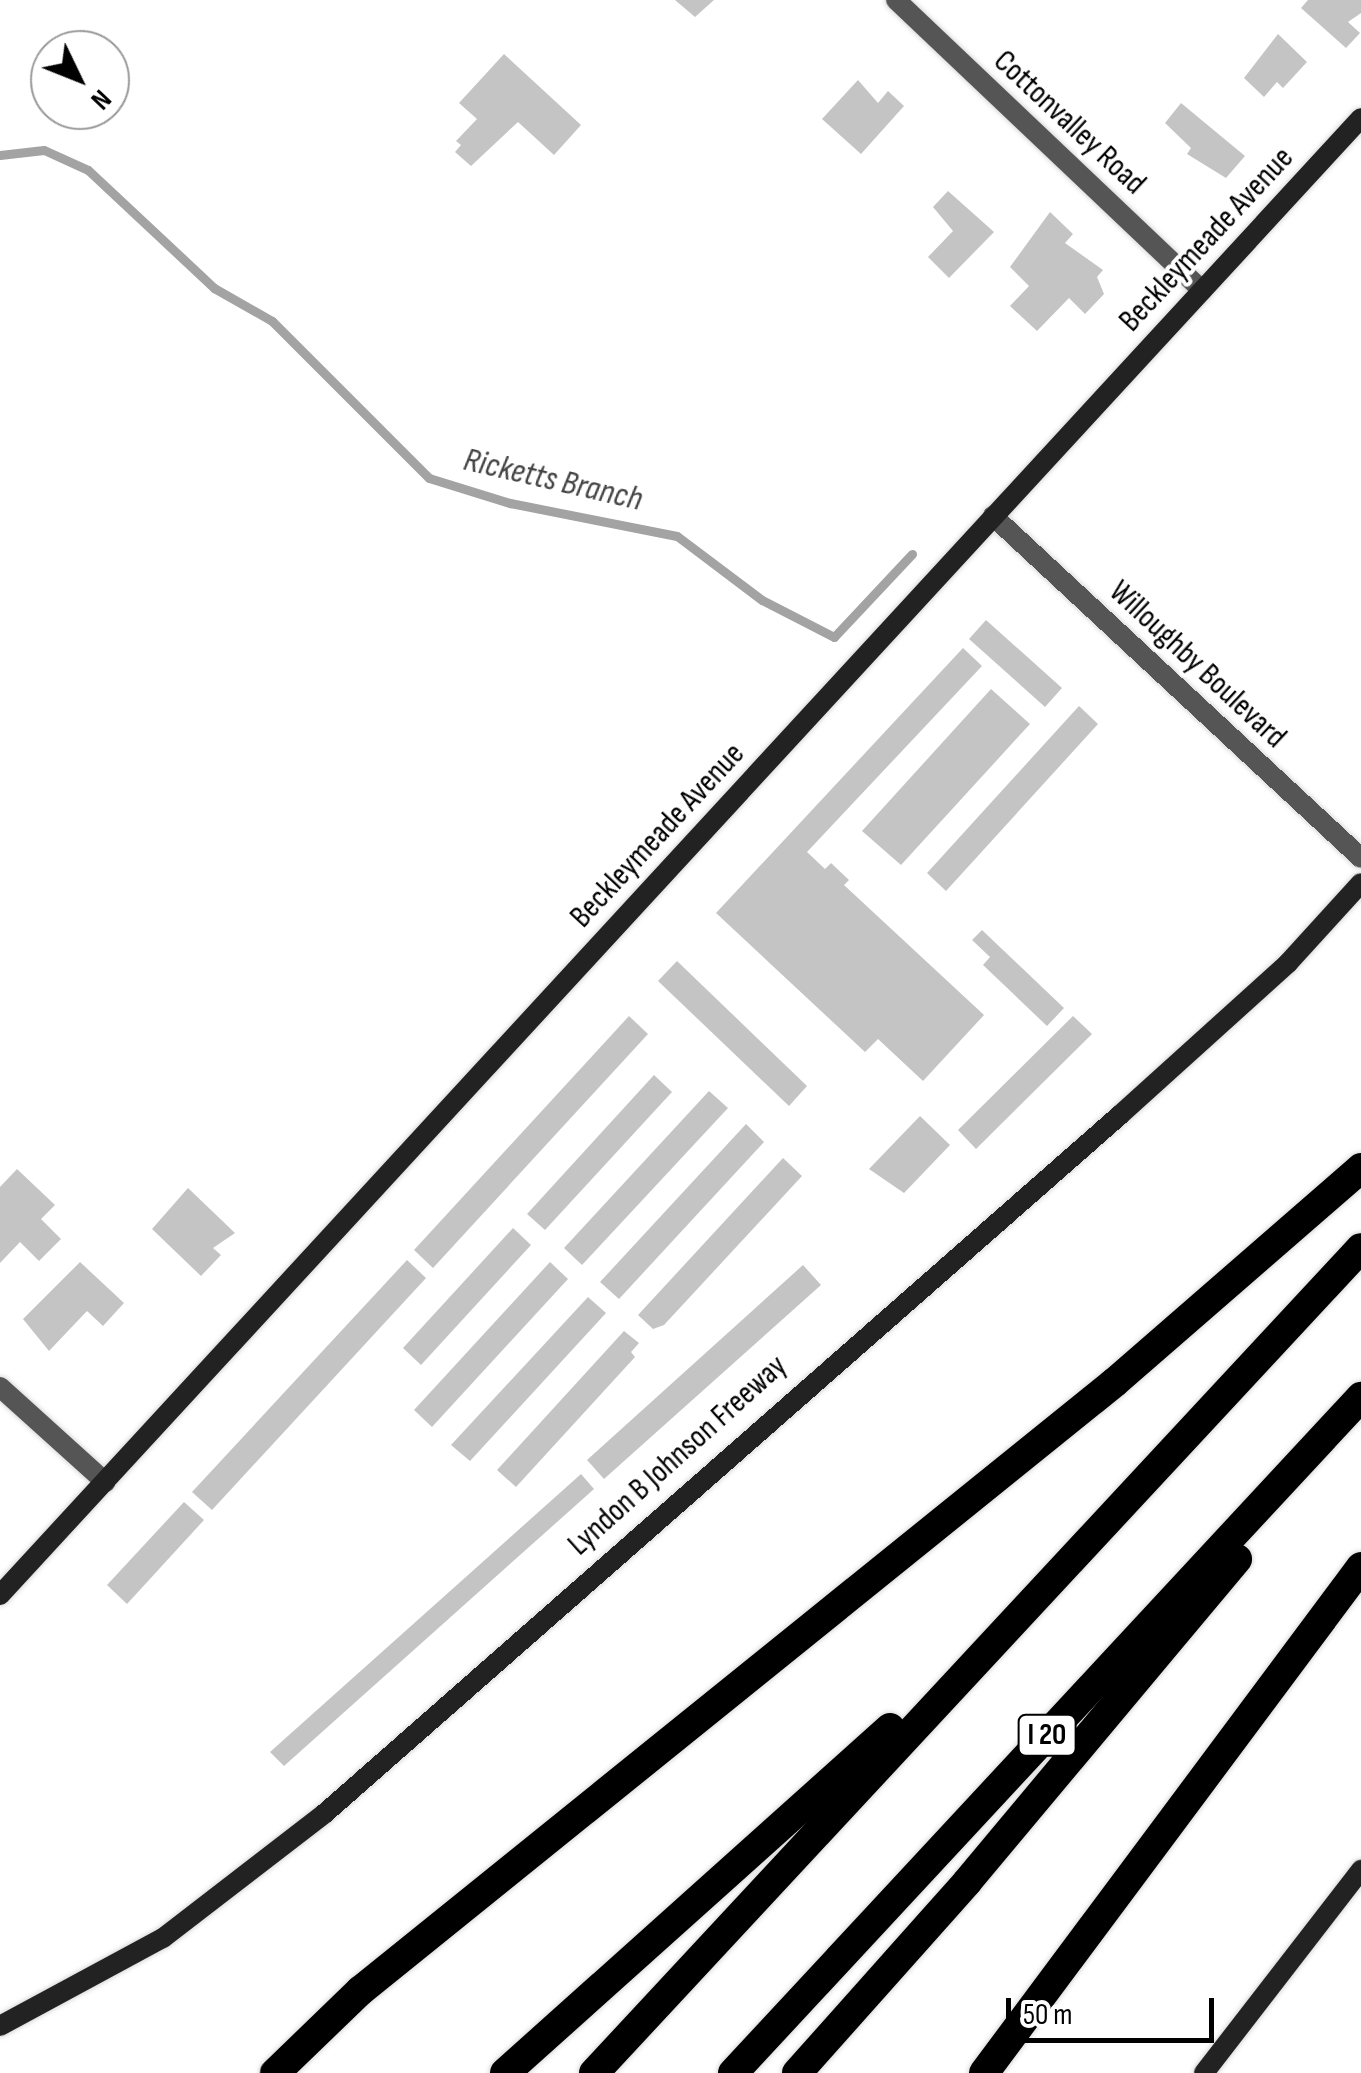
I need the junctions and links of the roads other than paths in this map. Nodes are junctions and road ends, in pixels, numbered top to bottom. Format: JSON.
{"nodes":[{"id":1,"x":896,"y":0,"type":"edge"},
{"id":2,"x":1361,"y":118,"type":"edge"},
{"id":3,"x":1202,"y":290,"type":"junction"},
{"id":4,"x":993,"y":516,"type":"junction"},
{"id":5,"x":1361,"y":858,"type":"edge"},
{"id":6,"x":1361,"y":884,"type":"edge"},
{"id":7,"x":1361,"y":1168,"type":"edge"},
{"id":8,"x":1361,"y":1248,"type":"edge"},
{"id":9,"x":0,"y":1387,"type":"edge"},
{"id":10,"x":1361,"y":1398,"type":"edge"},
{"id":11,"x":1361,"y":1410,"type":"edge"},
{"id":12,"x":105,"y":1482,"type":"junction"},
{"id":13,"x":1361,"y":1567,"type":"edge"},
{"id":14,"x":0,"y":1595,"type":"edge"},
{"id":15,"x":1022,"y":1610,"type":"junction"},
{"id":16,"x":1361,"y":1870,"type":"edge"},
{"id":17,"x":0,"y":2026,"type":"edge"},
{"id":18,"x":276,"y":2073,"type":"edge"},
{"id":19,"x":505,"y":2073,"type":"edge"},
{"id":20,"x":594,"y":2073,"type":"edge"},
{"id":21,"x":733,"y":2073,"type":"edge"},
{"id":22,"x":797,"y":2073,"type":"edge"},
{"id":23,"x":984,"y":2073,"type":"edge"},
{"id":24,"x":1204,"y":2073,"type":"edge"}],
"edges":[{"from":1,"to":3,"type":"street","name":"Cottonvalley Road"},
{"from":2,"to":3,"type":"main road","name":"Beckleymeade Avenue"},
{"from":3,"to":4,"type":"main road","name":"Beckleymeade Avenue"},
{"from":4,"to":5,"type":"street","name":"Willoughby Boulevard"},
{"from":4,"to":12,"type":"main road","name":"Beckleymeade Avenue"},
{"from":6,"to":17,"type":"main road","name":"Lyndon B Johnson Freeway"},
{"from":7,"to":18,"type":"highway"},
{"from":8,"to":15,"type":"highway"},
{"from":9,"to":12,"type":"street"},
{"from":10,"to":21,"type":"highway","number":"I 20"},
{"from":11,"to":22,"type":"highway"},
{"from":12,"to":14,"type":"main road","name":"Beckleymeade Avenue"},
{"from":13,"to":23,"type":"highway"},
{"from":15,"to":19,"type":"highway"},
{"from":15,"to":20,"type":"highway"},
{"from":16,"to":24,"type":"main road"}]}
